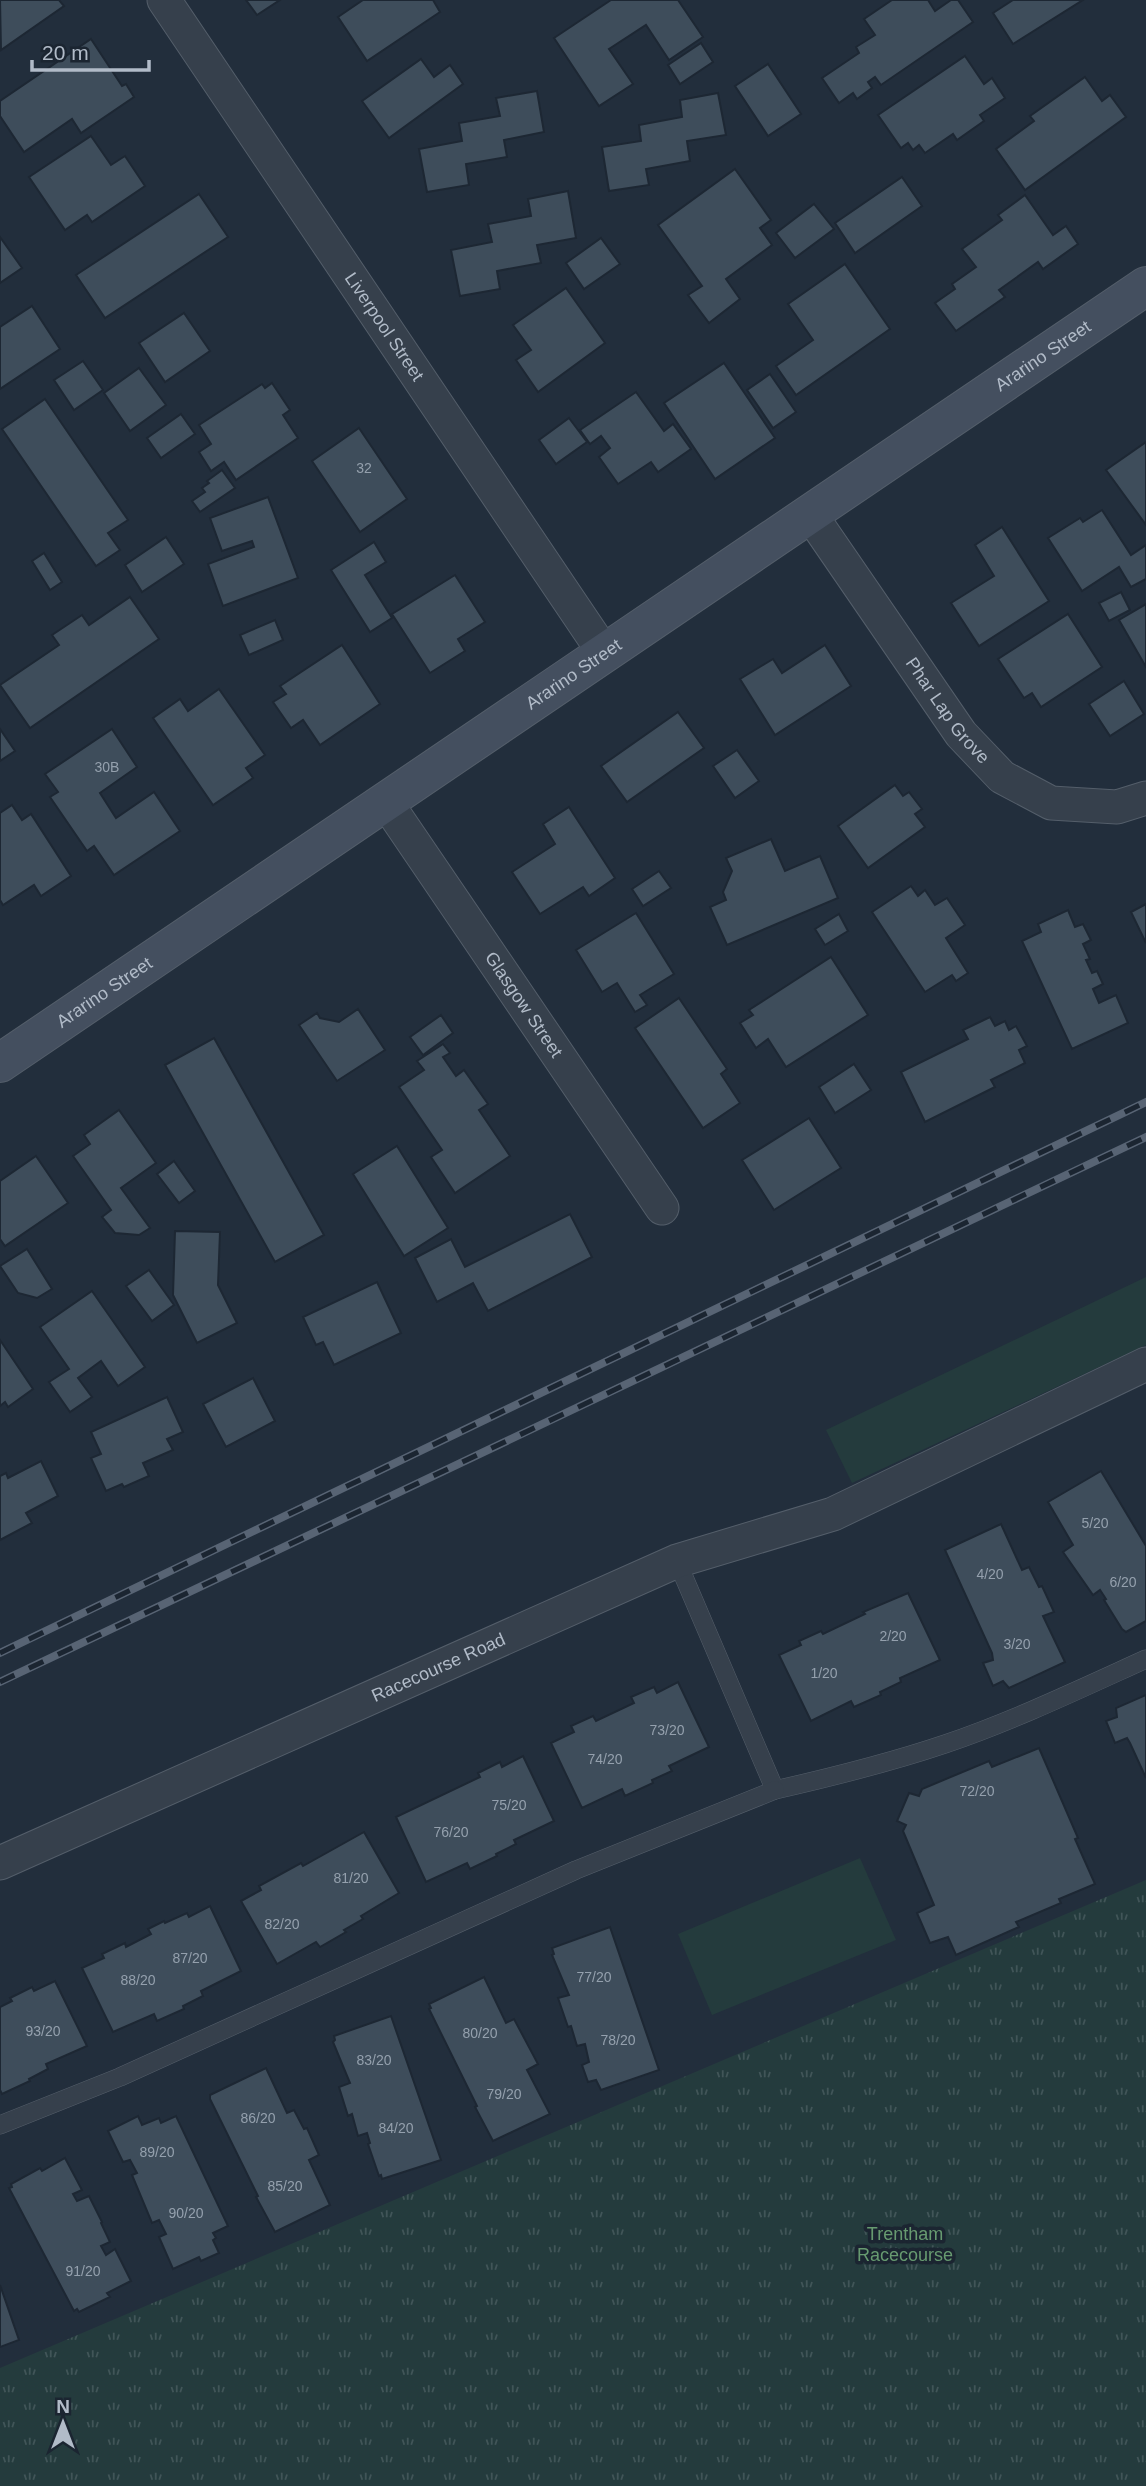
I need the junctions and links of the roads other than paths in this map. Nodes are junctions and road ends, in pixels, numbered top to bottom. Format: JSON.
{"nodes":[{"id":1,"x":164,"y":0,"type":"edge"},
{"id":2,"x":1146,"y":286,"type":"edge"},
{"id":3,"x":810,"y":514,"type":"junction"},
{"id":4,"x":605,"y":654,"type":"junction"},
{"id":5,"x":1146,"y":797,"type":"edge"},
{"id":6,"x":386,"y":802,"type":"junction"},
{"id":7,"x":0,"y":1063,"type":"edge"},
{"id":8,"x":662,"y":1208,"type":"dead end"},
{"id":9,"x":1146,"y":1364,"type":"edge"},
{"id":10,"x":677,"y":1561,"type":"junction"},
{"id":11,"x":1146,"y":1659,"type":"edge"},
{"id":12,"x":775,"y":1790,"type":"junction"},
{"id":13,"x":0,"y":1863,"type":"edge"},
{"id":14,"x":0,"y":2125,"type":"edge"}],
"edges":[{"from":1,"to":4,"type":"street","name":"Liverpool Street"},
{"from":2,"to":3,"type":"street","name":"Ararino Street"},
{"from":3,"to":4,"type":"street","name":"Ararino Street"},
{"from":3,"to":5,"type":"street","name":"Phar Lap Grove"},
{"from":4,"to":6,"type":"street","name":"Ararino Street"},
{"from":6,"to":7,"type":"street","name":"Ararino Street"},
{"from":6,"to":8,"type":"street","name":"Glasgow Street"},
{"from":9,"to":10,"type":"street","name":"Racecourse Road"},
{"from":10,"to":12,"type":"lane"},
{"from":10,"to":13,"type":"street","name":"Racecourse Road"},
{"from":11,"to":12,"type":"lane"},
{"from":12,"to":14,"type":"lane"}]}
